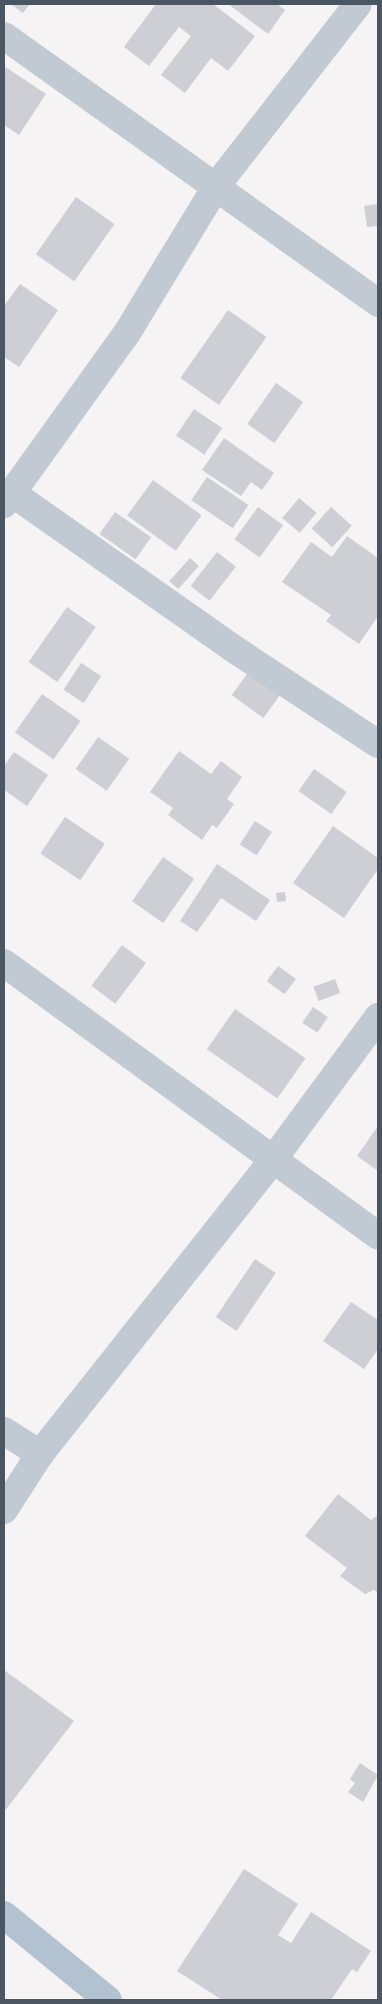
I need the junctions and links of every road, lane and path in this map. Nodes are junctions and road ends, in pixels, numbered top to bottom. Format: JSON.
{"nodes":[{"id":1,"x":358,"y":4,"type":"edge"},
{"id":2,"x":4,"y":36,"type":"edge"},
{"id":3,"x":218,"y":185,"type":"junction"},
{"id":4,"x":378,"y":303,"type":"edge"},
{"id":5,"x":8,"y":498,"type":"edge"},
{"id":6,"x":378,"y":744,"type":"edge"},
{"id":7,"x":4,"y":963,"type":"edge"},
{"id":8,"x":378,"y":1017,"type":"edge"},
{"id":9,"x":272,"y":1161,"type":"junction"},
{"id":10,"x":378,"y":1236,"type":"edge"},
{"id":11,"x":4,"y":1431,"type":"edge"},
{"id":12,"x":40,"y":1454,"type":"junction"},
{"id":13,"x":4,"y":1510,"type":"edge"},
{"id":14,"x":4,"y":1915,"type":"edge"},
{"id":15,"x":108,"y":2000,"type":"edge"}],
"edges":[{"from":1,"to":3,"type":"street"},
{"from":2,"to":3,"type":"street"},
{"from":3,"to":4,"type":"street"},
{"from":3,"to":5,"type":"street"},
{"from":5,"to":6,"type":"street"},
{"from":7,"to":9,"type":"street"},
{"from":8,"to":9,"type":"street"},
{"from":9,"to":10,"type":"street"},
{"from":9,"to":12,"type":"street"},
{"from":11,"to":12,"type":"street"},
{"from":12,"to":13,"type":"street"},
{"from":14,"to":15,"type":"main road"}]}
